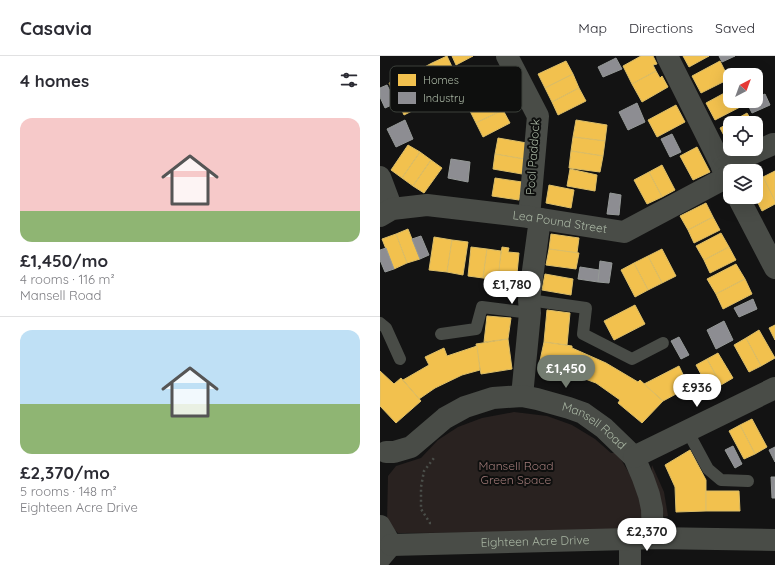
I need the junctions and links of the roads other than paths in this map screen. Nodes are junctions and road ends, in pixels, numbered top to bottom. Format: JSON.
{"nodes":[{"id":1,"x":506,"y":56,"type":"edge"},
{"id":2,"x":667,"y":56,"type":"edge"},
{"id":3,"x":511,"y":66,"type":"edge"},
{"id":4,"x":522,"y":86,"type":"edge"},
{"id":5,"x":775,"y":144,"type":"edge"},
{"id":6,"x":743,"y":164,"type":"edge"},
{"id":7,"x":723,"y":169,"type":"edge"},
{"id":8,"x":380,"y":177,"type":"edge"},
{"id":9,"x":723,"y":177,"type":"edge"},
{"id":10,"x":742,"y":204,"type":"edge"},
{"id":11,"x":386,"y":212,"type":"edge"},
{"id":12,"x":535,"y":218,"type":"junction"},
{"id":13,"x":775,"y":268,"type":"edge"},
{"id":14,"x":529,"y":306,"type":"junction"},
{"id":15,"x":380,"y":323,"type":"edge"},
{"id":16,"x":441,"y":334,"type":"dead end"},
{"id":17,"x":663,"y":343,"type":"dead end"},
{"id":18,"x":400,"y":359,"type":"dead end"},
{"id":19,"x":775,"y":388,"type":"edge"},
{"id":20,"x":522,"y":396,"type":"junction"},
{"id":21,"x":688,"y":432,"type":"junction"},
{"id":22,"x":382,"y":454,"type":"edge"},
{"id":23,"x":634,"y":458,"type":"junction"},
{"id":24,"x":748,"y":480,"type":"dead end"},
{"id":25,"x":380,"y":526,"type":"edge"},
{"id":26,"x":653,"y":538,"type":"junction"},
{"id":27,"x":630,"y":539,"type":"junction"},
{"id":28,"x":775,"y":540,"type":"edge"},
{"id":29,"x":386,"y":551,"type":"edge"},
{"id":30,"x":630,"y":565,"type":"edge"}],
"edges":[{"from":1,"to":3,"type":"street","name":"Pool Paddock"},
{"from":2,"to":7,"type":"street"},
{"from":4,"to":12,"type":"street","name":"Pool Paddock"},
{"from":5,"to":6,"type":"street","name":"Lea Pound Street"},
{"from":8,"to":11,"type":"street"},
{"from":9,"to":12,"type":"street","name":"Lea Pound Street"},
{"from":10,"to":13,"type":"street"},
{"from":11,"to":12,"type":"street","name":"Lea Pound Street"},
{"from":12,"to":14,"type":"street","name":"Pool Paddock"},
{"from":14,"to":16,"type":"lane"},
{"from":14,"to":17,"type":"lane"},
{"from":14,"to":20,"type":"street","name":"Pool Paddock"},
{"from":15,"to":18,"type":"lane"},
{"from":19,"to":21,"type":"street"},
{"from":20,"to":22,"type":"street","name":"Mansell Road"},
{"from":20,"to":23,"type":"street","name":"Mansell Road"},
{"from":21,"to":23,"type":"street"},
{"from":21,"to":24,"type":"lane"},
{"from":23,"to":26,"type":"street","name":"Mansell Road"},
{"from":25,"to":29,"type":"street"},
{"from":26,"to":27,"type":"street","name":"Eighteen Acre Drive"},
{"from":26,"to":28,"type":"street","name":"Eighteen Acre Drive"},
{"from":27,"to":29,"type":"street","name":"Eighteen Acre Drive"},
{"from":27,"to":30,"type":"street"}]}
